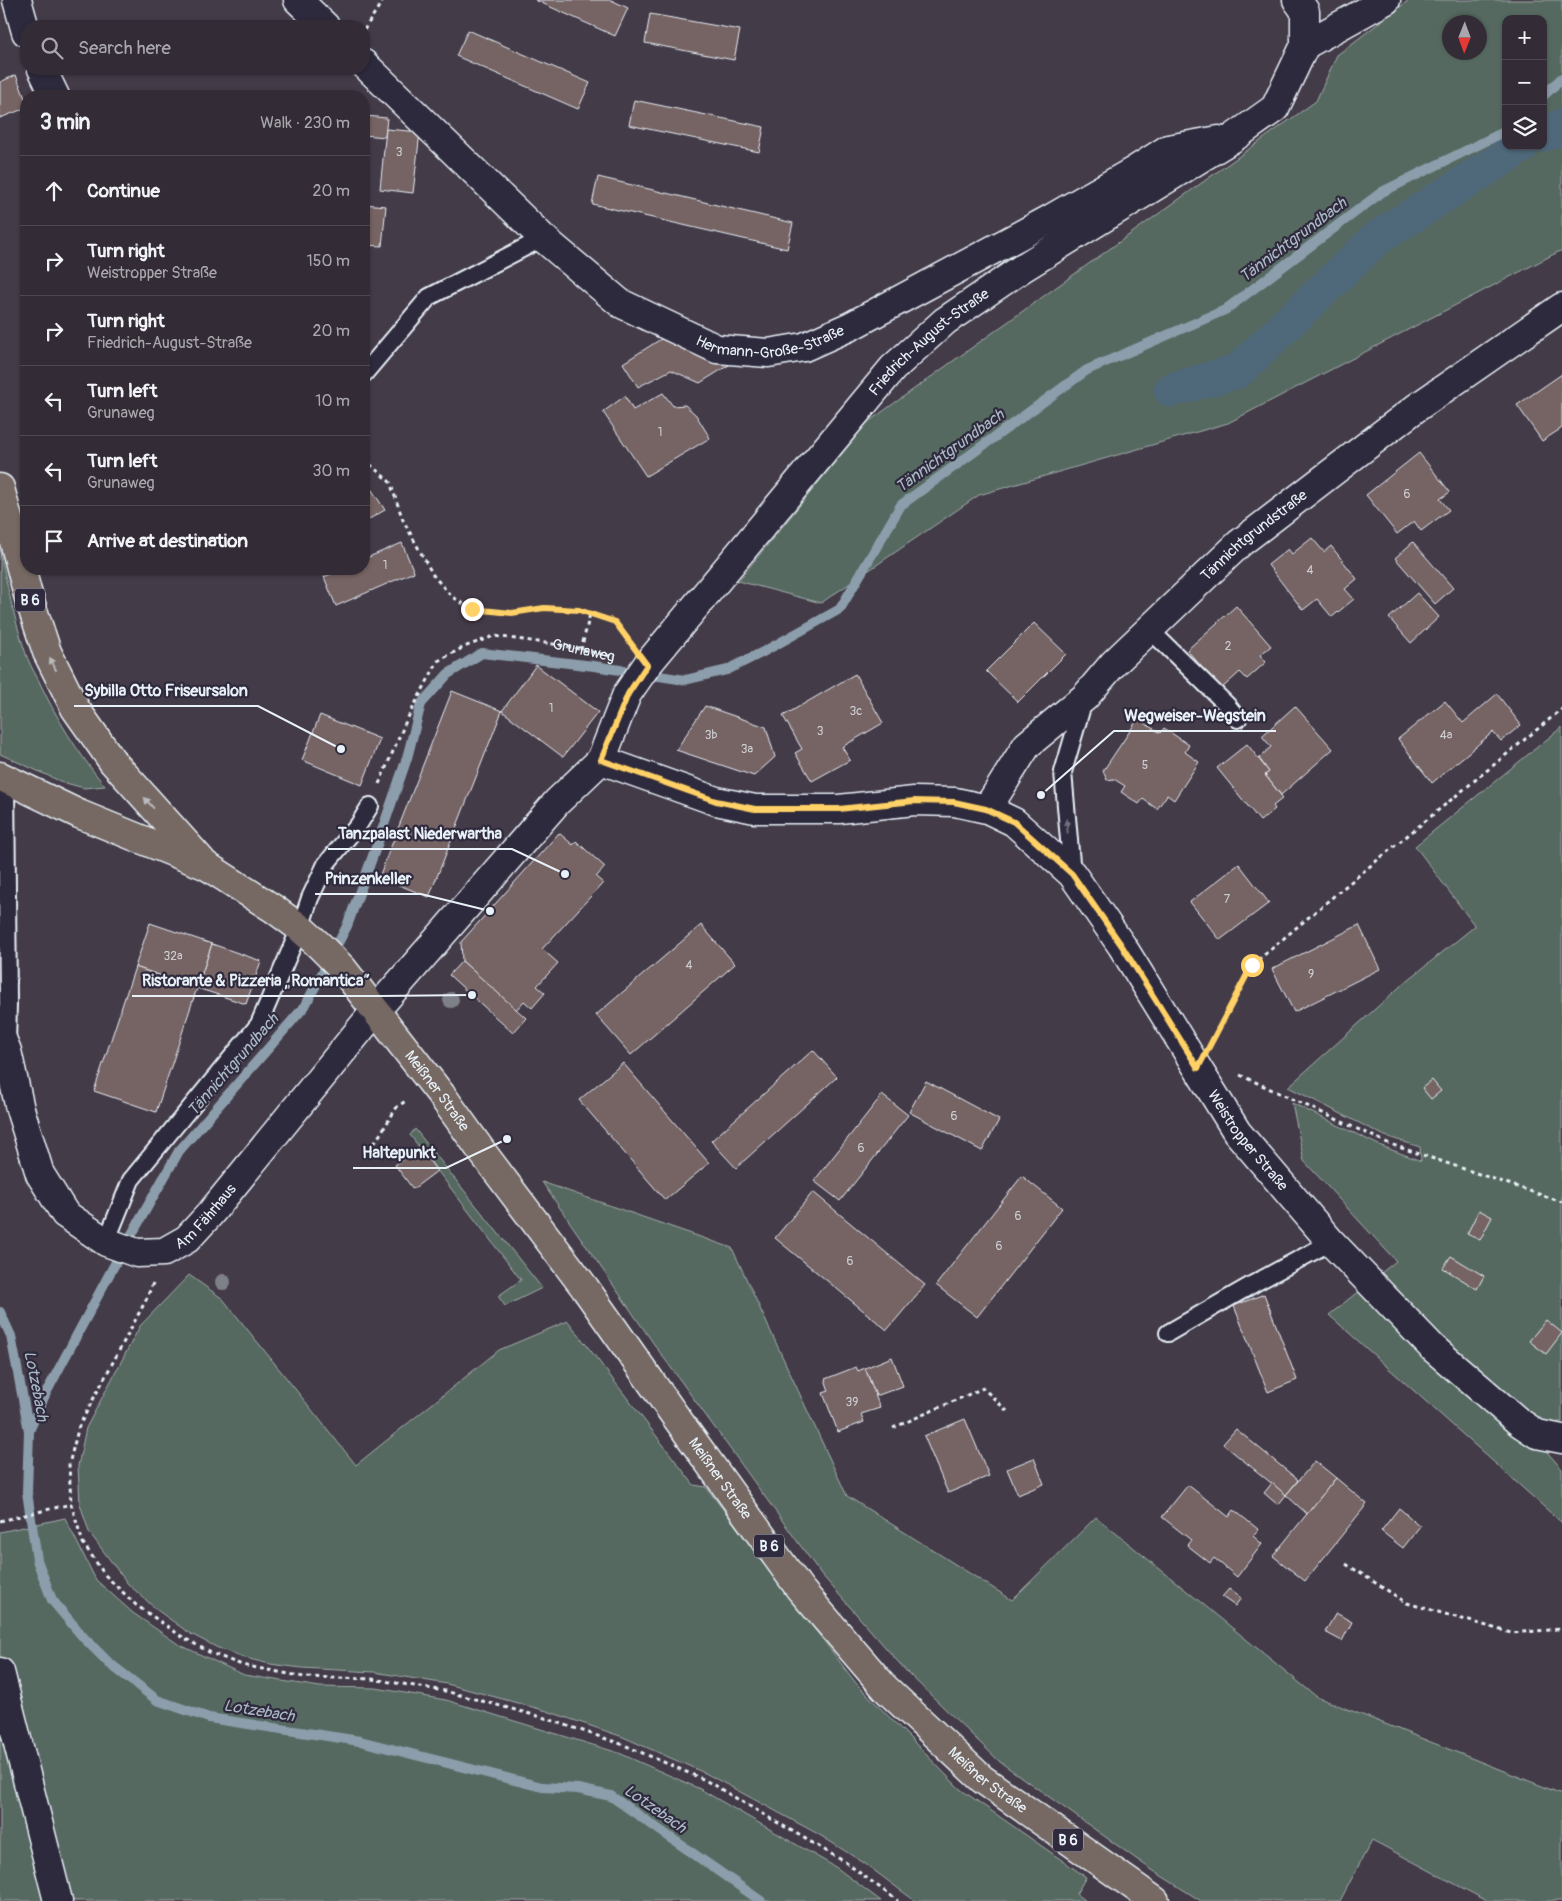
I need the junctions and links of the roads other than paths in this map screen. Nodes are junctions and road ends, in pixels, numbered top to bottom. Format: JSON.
{"nodes":[{"id":1,"x":17,"y":0,"type":"edge"},
{"id":2,"x":298,"y":0,"type":"edge"},
{"id":3,"x":1297,"y":0,"type":"edge"},
{"id":4,"x":1386,"y":0,"type":"edge"},
{"id":5,"x":23,"y":20,"type":"edge"},
{"id":6,"x":319,"y":20,"type":"edge"},
{"id":7,"x":1305,"y":45,"type":"junction"},
{"id":8,"x":370,"y":70,"type":"edge"},
{"id":9,"x":45,"y":75,"type":"edge"},
{"id":10,"x":51,"y":90,"type":"edge"},
{"id":11,"x":1233,"y":138,"type":"junction"},
{"id":12,"x":543,"y":238,"type":"junction"},
{"id":13,"x":1562,"y":307,"type":"edge"},
{"id":14,"x":370,"y":367,"type":"edge"},
{"id":15,"x":0,"y":488,"type":"edge"},
{"id":16,"x":20,"y":564,"type":"edge"},
{"id":17,"x":23,"y":575,"type":"edge"},
{"id":18,"x":1149,"y":629,"type":"junction"},
{"id":19,"x":1086,"y":697,"type":"junction"},
{"id":20,"x":1238,"y":720,"type":"dead end"},
{"id":21,"x":601,"y":760,"type":"junction"},
{"id":22,"x":3,"y":778,"type":"edge"},
{"id":23,"x":370,"y":806,"type":"road end"},
{"id":24,"x":986,"y":809,"type":"junction"},
{"id":25,"x":207,"y":866,"type":"junction"},
{"id":26,"x":1072,"y":874,"type":"junction"},
{"id":27,"x":300,"y":928,"type":"junction"},
{"id":28,"x":376,"y":1010,"type":"junction"},
{"id":29,"x":4,"y":1042,"type":"edge"},
{"id":30,"x":106,"y":1242,"type":"junction"},
{"id":31,"x":1330,"y":1242,"type":"junction"},
{"id":32,"x":1168,"y":1333,"type":"dead end"},
{"id":33,"x":1562,"y":1439,"type":"edge"},
{"id":34,"x":0,"y":1672,"type":"edge"},
{"id":35,"x":58,"y":1901,"type":"edge"},
{"id":36,"x":1155,"y":1901,"type":"edge"}],
"edges":[{"from":1,"to":5,"type":"street"},
{"from":2,"to":6,"type":"street"},
{"from":3,"to":7,"type":"street","name":"Friedrich-August-Straße"},
{"from":4,"to":7,"type":"street"},
{"from":7,"to":11,"type":"street","name":"Friedrich-August-Straße"},
{"from":8,"to":12,"type":"street","name":"Hermann-Große-Straße"},
{"from":9,"to":10,"type":"street"},
{"from":11,"to":12,"type":"street","name":"Hermann-Große-Straße"},
{"from":11,"to":21,"type":"street","name":"Friedrich-August-Straße"},
{"from":12,"to":14,"type":"lane"},
{"from":13,"to":18,"type":"street","name":"Tännichtgrundstraße"},
{"from":16,"to":15,"type":"main road","number":"B 6","one_way":true},
{"from":25,"to":17,"type":"main road","number":"B 6","one_way":true},
{"from":18,"to":19,"type":"street","name":"Tännichtgrundstraße"},
{"from":18,"to":20,"type":"lane"},
{"from":19,"to":24,"type":"street","name":"Tännichtgrundstraße"},
{"from":26,"to":19,"type":"lane","one_way":true},
{"from":21,"to":24,"type":"street","name":"Weistropper Straße"},
{"from":21,"to":28,"type":"street"},
{"from":22,"to":25,"type":"main road","number":"B 6"},
{"from":22,"to":29,"type":"lane"},
{"from":23,"to":27,"type":"lane"},
{"from":24,"to":26,"type":"street","name":"Weistropper Straße"},
{"from":25,"to":27,"type":"main road","number":"B 6"},
{"from":26,"to":31,"type":"street","name":"Weistropper Straße"},
{"from":27,"to":28,"type":"main road","number":"B 6"},
{"from":27,"to":30,"type":"lane"},
{"from":28,"to":30,"type":"street","name":"Am Fährhaus"},
{"from":28,"to":36,"type":"main road","name":"Meißner Straße","number":"B 6"},
{"from":29,"to":30,"type":"street","name":"Am Fährhaus"},
{"from":31,"to":32,"type":"lane"},
{"from":31,"to":33,"type":"street","name":"Weistropper Straße"},
{"from":34,"to":35,"type":"street"}]}
